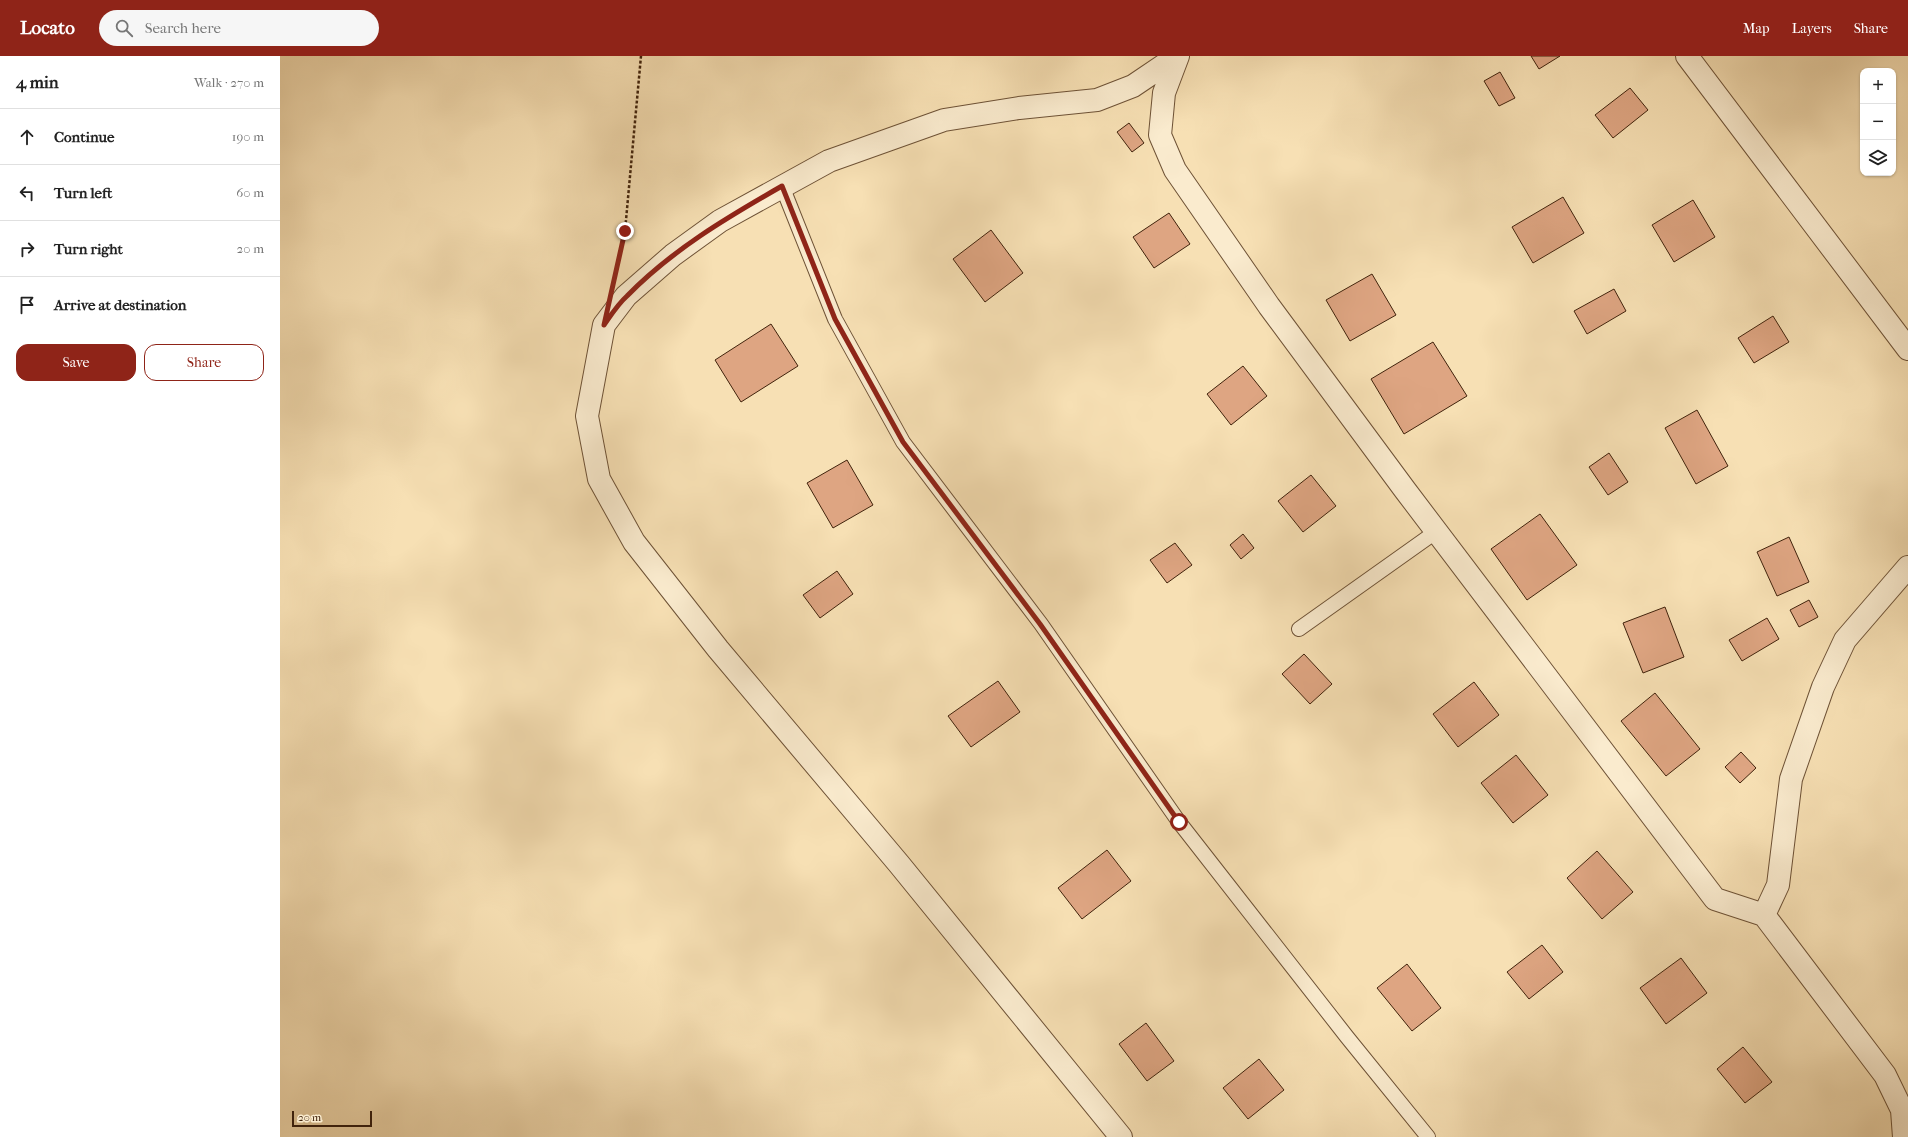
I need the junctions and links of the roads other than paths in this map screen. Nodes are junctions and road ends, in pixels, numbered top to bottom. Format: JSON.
{"nodes":[{"id":1,"x":1687,"y":56,"type":"edge"},
{"id":2,"x":1177,"y":57,"type":"edge"},
{"id":3,"x":782,"y":186,"type":"junction"},
{"id":4,"x":1908,"y":349,"type":"edge"},
{"id":5,"x":1437,"y":531,"type":"junction"},
{"id":6,"x":1908,"y":566,"type":"edge"},
{"id":7,"x":1299,"y":629,"type":"dead end"},
{"id":8,"x":1764,"y":915,"type":"junction"},
{"id":9,"x":1122,"y":1137,"type":"edge"},
{"id":10,"x":1428,"y":1137,"type":"edge"},
{"id":11,"x":1904,"y":1137,"type":"edge"}],
"edges":[{"from":1,"to":4,"type":"street"},
{"from":2,"to":3,"type":"street"},
{"from":2,"to":5,"type":"street"},
{"from":3,"to":9,"type":"street"},
{"from":3,"to":10,"type":"lane"},
{"from":5,"to":7,"type":"lane"},
{"from":5,"to":8,"type":"street"},
{"from":6,"to":8,"type":"street"},
{"from":8,"to":11,"type":"street"}]}
